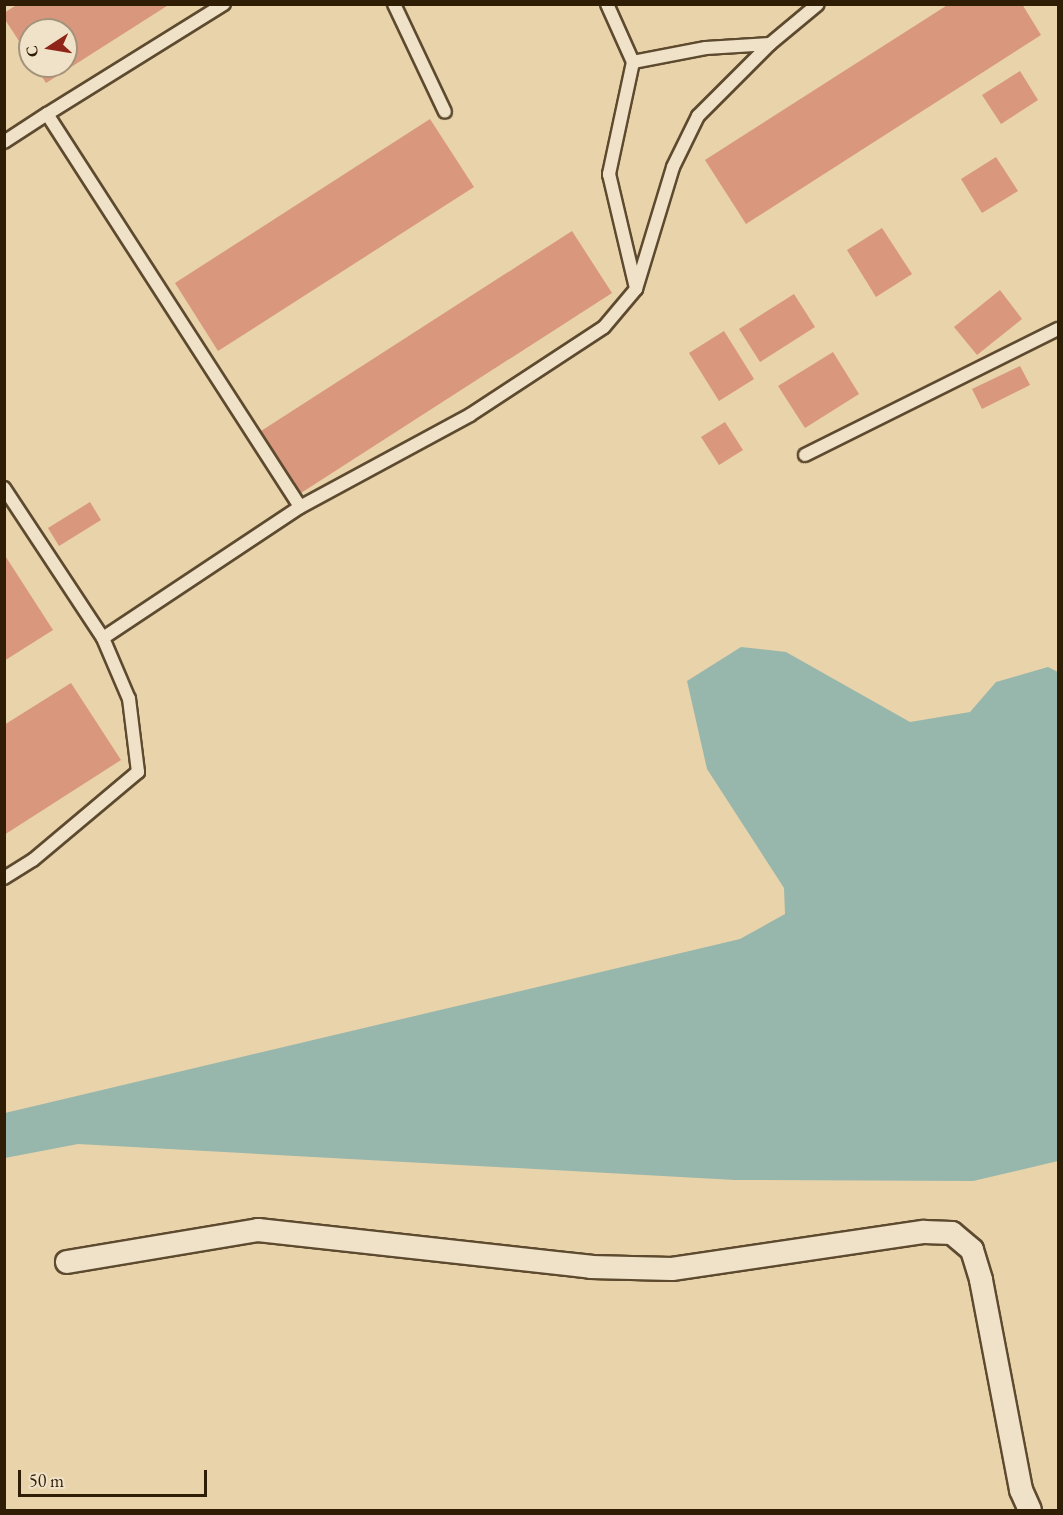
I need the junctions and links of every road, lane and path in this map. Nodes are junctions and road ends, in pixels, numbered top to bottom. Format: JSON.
{"nodes":[{"id":1,"x":224,"y":4,"type":"edge"},
{"id":2,"x":394,"y":4,"type":"edge"},
{"id":3,"x":607,"y":4,"type":"edge"},
{"id":4,"x":818,"y":4,"type":"edge"},
{"id":5,"x":770,"y":44,"type":"junction"},
{"id":6,"x":633,"y":62,"type":"junction"},
{"id":7,"x":446,"y":112,"type":"dead end"},
{"id":8,"x":47,"y":114,"type":"junction"},
{"id":9,"x":4,"y":142,"type":"edge"},
{"id":10,"x":636,"y":289,"type":"junction"},
{"id":11,"x":1059,"y":330,"type":"edge"},
{"id":12,"x":805,"y":455,"type":"dead end"},
{"id":13,"x":4,"y":488,"type":"edge"},
{"id":14,"x":300,"y":507,"type":"junction"},
{"id":15,"x":103,"y":638,"type":"junction"},
{"id":16,"x":4,"y":878,"type":"edge"},
{"id":17,"x":67,"y":1262,"type":"dead end"},
{"id":18,"x":1030,"y":1510,"type":"edge"}],
"edges":[{"from":1,"to":8,"type":"lane"},
{"from":2,"to":7,"type":"lane"},
{"from":3,"to":6,"type":"lane"},
{"from":4,"to":5,"type":"lane"},
{"from":5,"to":6,"type":"lane"},
{"from":5,"to":10,"type":"lane"},
{"from":6,"to":10,"type":"lane"},
{"from":8,"to":9,"type":"lane"},
{"from":8,"to":14,"type":"lane"},
{"from":10,"to":14,"type":"lane"},
{"from":11,"to":12,"type":"lane"},
{"from":13,"to":15,"type":"lane"},
{"from":14,"to":15,"type":"lane"},
{"from":15,"to":16,"type":"lane"},
{"from":17,"to":18,"type":"street"}]}
